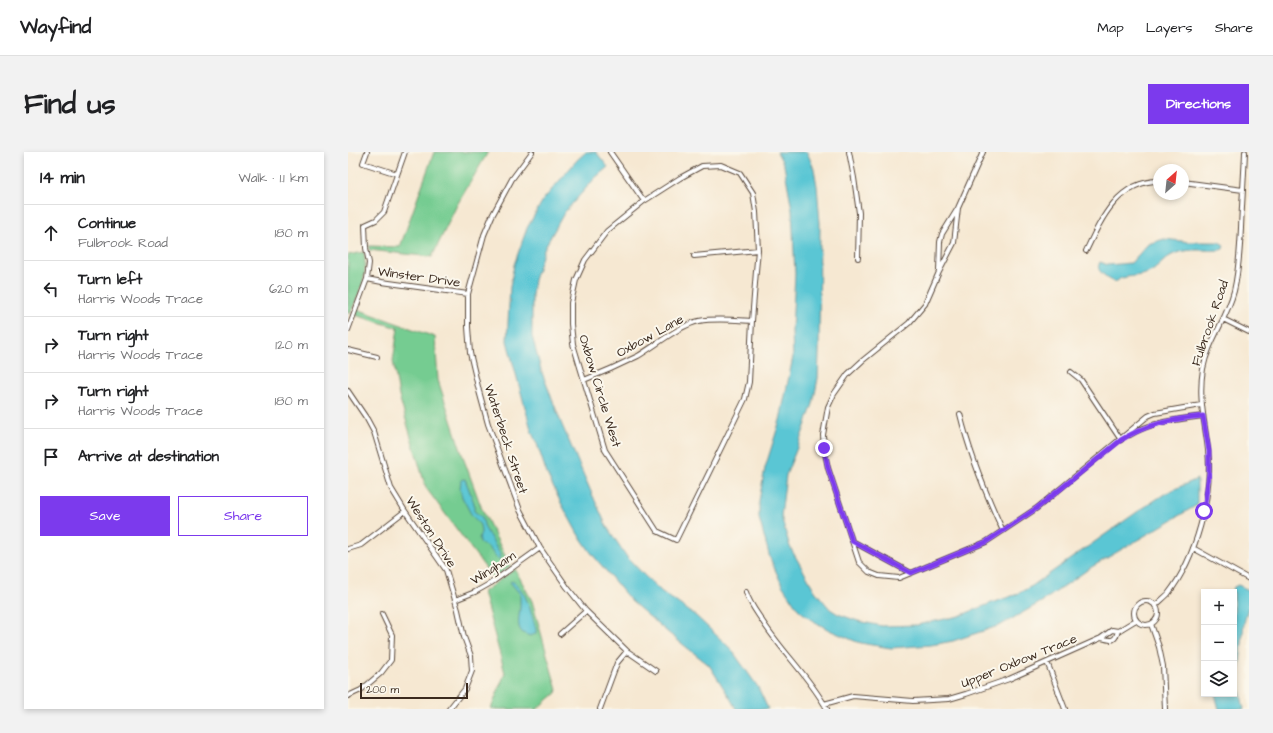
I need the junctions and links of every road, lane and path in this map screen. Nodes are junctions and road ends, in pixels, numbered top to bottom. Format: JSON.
{"nodes":[{"id":1,"x":367,"y":152,"type":"edge"},
{"id":2,"x":405,"y":152,"type":"edge"},
{"id":3,"x":532,"y":152,"type":"edge"},
{"id":4,"x":610,"y":152,"type":"edge"},
{"id":5,"x":849,"y":152,"type":"edge"},
{"id":6,"x":983,"y":152,"type":"edge"},
{"id":7,"x":1245,"y":152,"type":"edge"},
{"id":8,"x":397,"y":174,"type":"junction"},
{"id":9,"x":1153,"y":182,"type":"edge"},
{"id":10,"x":1189,"y":183,"type":"edge"},
{"id":11,"x":1243,"y":190,"type":"junction"},
{"id":12,"x":644,"y":201,"type":"junction"},
{"id":13,"x":958,"y":208,"type":"junction"},
{"id":14,"x":758,"y":250,"type":"junction"},
{"id":15,"x":1086,"y":251,"type":"dead end"},
{"id":16,"x":694,"y":256,"type":"dead end"},
{"id":17,"x":858,"y":258,"type":"dead end"},
{"id":18,"x":939,"y":272,"type":"junction"},
{"id":19,"x":367,"y":279,"type":"junction"},
{"id":20,"x":468,"y":294,"type":"junction"},
{"id":21,"x":1223,"y":320,"type":"junction"},
{"id":22,"x":752,"y":321,"type":"junction"},
{"id":23,"x":348,"y":330,"type":"edge"},
{"id":24,"x":1248,"y":330,"type":"edge"},
{"id":25,"x":348,"y":350,"type":"edge"},
{"id":26,"x":377,"y":358,"type":"dead end"},
{"id":27,"x":1071,"y":372,"type":"dead end"},
{"id":28,"x":584,"y":380,"type":"junction"},
{"id":29,"x":348,"y":391,"type":"edge"},
{"id":30,"x":352,"y":399,"type":"junction"},
{"id":31,"x":348,"y":402,"type":"edge"},
{"id":32,"x":1201,"y":405,"type":"junction"},
{"id":33,"x":960,"y":414,"type":"dead end"},
{"id":34,"x":1203,"y":416,"type":"junction"},
{"id":35,"x":1121,"y":440,"type":"junction"},
{"id":36,"x":405,"y":511,"type":"junction"},
{"id":37,"x":1003,"y":531,"type":"junction"},
{"id":38,"x":852,"y":541,"type":"junction"},
{"id":39,"x":540,"y":548,"type":"junction"},
{"id":40,"x":1193,"y":548,"type":"junction"},
{"id":41,"x":348,"y":549,"type":"edge"},
{"id":42,"x":911,"y":573,"type":"junction"},
{"id":43,"x":1249,"y":579,"type":"edge"},
{"id":44,"x":746,"y":592,"type":"dead end"},
{"id":45,"x":455,"y":600,"type":"junction"},
{"id":46,"x":1155,"y":606,"type":"junction"},
{"id":47,"x":586,"y":611,"type":"junction"},
{"id":48,"x":382,"y":614,"type":"dead end"},
{"id":49,"x":1136,"y":620,"type":"junction"},
{"id":50,"x":1151,"y":624,"type":"junction"},
{"id":51,"x":1118,"y":631,"type":"junction"},
{"id":52,"x":560,"y":634,"type":"dead end"},
{"id":53,"x":1101,"y":638,"type":"junction"},
{"id":54,"x":627,"y":651,"type":"junction"},
{"id":55,"x":1046,"y":662,"type":"junction"},
{"id":56,"x":656,"y":671,"type":"dead end"},
{"id":57,"x":348,"y":696,"type":"edge"},
{"id":58,"x":824,"y":704,"type":"junction"},
{"id":59,"x":449,"y":709,"type":"edge"},
{"id":60,"x":600,"y":709,"type":"edge"},
{"id":61,"x":827,"y":709,"type":"edge"},
{"id":62,"x":1065,"y":709,"type":"edge"},
{"id":63,"x":1166,"y":709,"type":"edge"}],
"edges":[{"from":1,"to":8,"type":"street"},
{"from":2,"to":8,"type":"street"},
{"from":3,"to":20,"type":"street","name":"Waterbeck Street"},
{"from":4,"to":12,"type":"street"},
{"from":5,"to":17,"type":"street"},
{"from":6,"to":13,"type":"street"},
{"from":7,"to":11,"type":"street","name":"Fulbrook Road"},
{"from":8,"to":19,"type":"street"},
{"from":9,"to":15,"type":"street"},
{"from":10,"to":11,"type":"street"},
{"from":11,"to":21,"type":"street","name":"Fulbrook Road"},
{"from":12,"to":14,"type":"street","name":"Oxbow Circle West"},
{"from":12,"to":28,"type":"street","name":"Oxbow Circle West"},
{"from":13,"to":18,"type":"street"},
{"from":13,"to":18,"type":"street"},
{"from":14,"to":16,"type":"street"},
{"from":14,"to":22,"type":"street","name":"Oxbow Circle West"},
{"from":18,"to":38,"type":"street"},
{"from":19,"to":20,"type":"street","name":"Winster Drive"},
{"from":19,"to":23,"type":"street"},
{"from":20,"to":39,"type":"street","name":"Waterbeck Street"},
{"from":21,"to":24,"type":"street"},
{"from":21,"to":32,"type":"street","name":"Fulbrook Road"},
{"from":22,"to":28,"type":"street","name":"Oxbow Lane"},
{"from":22,"to":28,"type":"street","name":"Oxbow Circle West"},
{"from":25,"to":26,"type":"street"},
{"from":27,"to":35,"type":"street"},
{"from":29,"to":30,"type":"street","name":"Weston Drive"},
{"from":30,"to":31,"type":"street"},
{"from":30,"to":36,"type":"street","name":"Weston Drive"},
{"from":32,"to":34,"type":"street","name":"Fulbrook Road"},
{"from":32,"to":35,"type":"street"},
{"from":33,"to":37,"type":"street"},
{"from":34,"to":35,"type":"street"},
{"from":34,"to":40,"type":"street","name":"Fulbrook Road"},
{"from":35,"to":37,"type":"street"},
{"from":36,"to":41,"type":"street"},
{"from":36,"to":45,"type":"street","name":"Weston Drive"},
{"from":37,"to":42,"type":"street"},
{"from":38,"to":42,"type":"street"},
{"from":38,"to":42,"type":"street"},
{"from":39,"to":45,"type":"street","name":"Wingham"},
{"from":39,"to":47,"type":"street","name":"Waterbeck Street"},
{"from":40,"to":43,"type":"street"},
{"from":40,"to":46,"type":"street","name":"Fulbrook Road"},
{"from":44,"to":58,"type":"street"},
{"from":45,"to":59,"type":"street","name":"Weston Drive"},
{"from":46,"to":49,"type":"street"},
{"from":46,"to":50,"type":"street"},
{"from":47,"to":52,"type":"street"},
{"from":47,"to":54,"type":"street","name":"Waterbeck Street"},
{"from":48,"to":57,"type":"street"},
{"from":49,"to":50,"type":"street"},
{"from":49,"to":51,"type":"street","name":"Upper Oxbow Trace"},
{"from":50,"to":63,"type":"street"},
{"from":51,"to":53,"type":"street","name":"Upper Oxbow Trace"},
{"from":51,"to":53,"type":"street","name":"Upper Oxbow Trace"},
{"from":53,"to":55,"type":"street","name":"Upper Oxbow Trace"},
{"from":54,"to":56,"type":"street","name":"Waterbeck Street"},
{"from":54,"to":60,"type":"street"},
{"from":55,"to":58,"type":"street","name":"Upper Oxbow Trace"},
{"from":55,"to":62,"type":"street"},
{"from":58,"to":61,"type":"street"}]}
